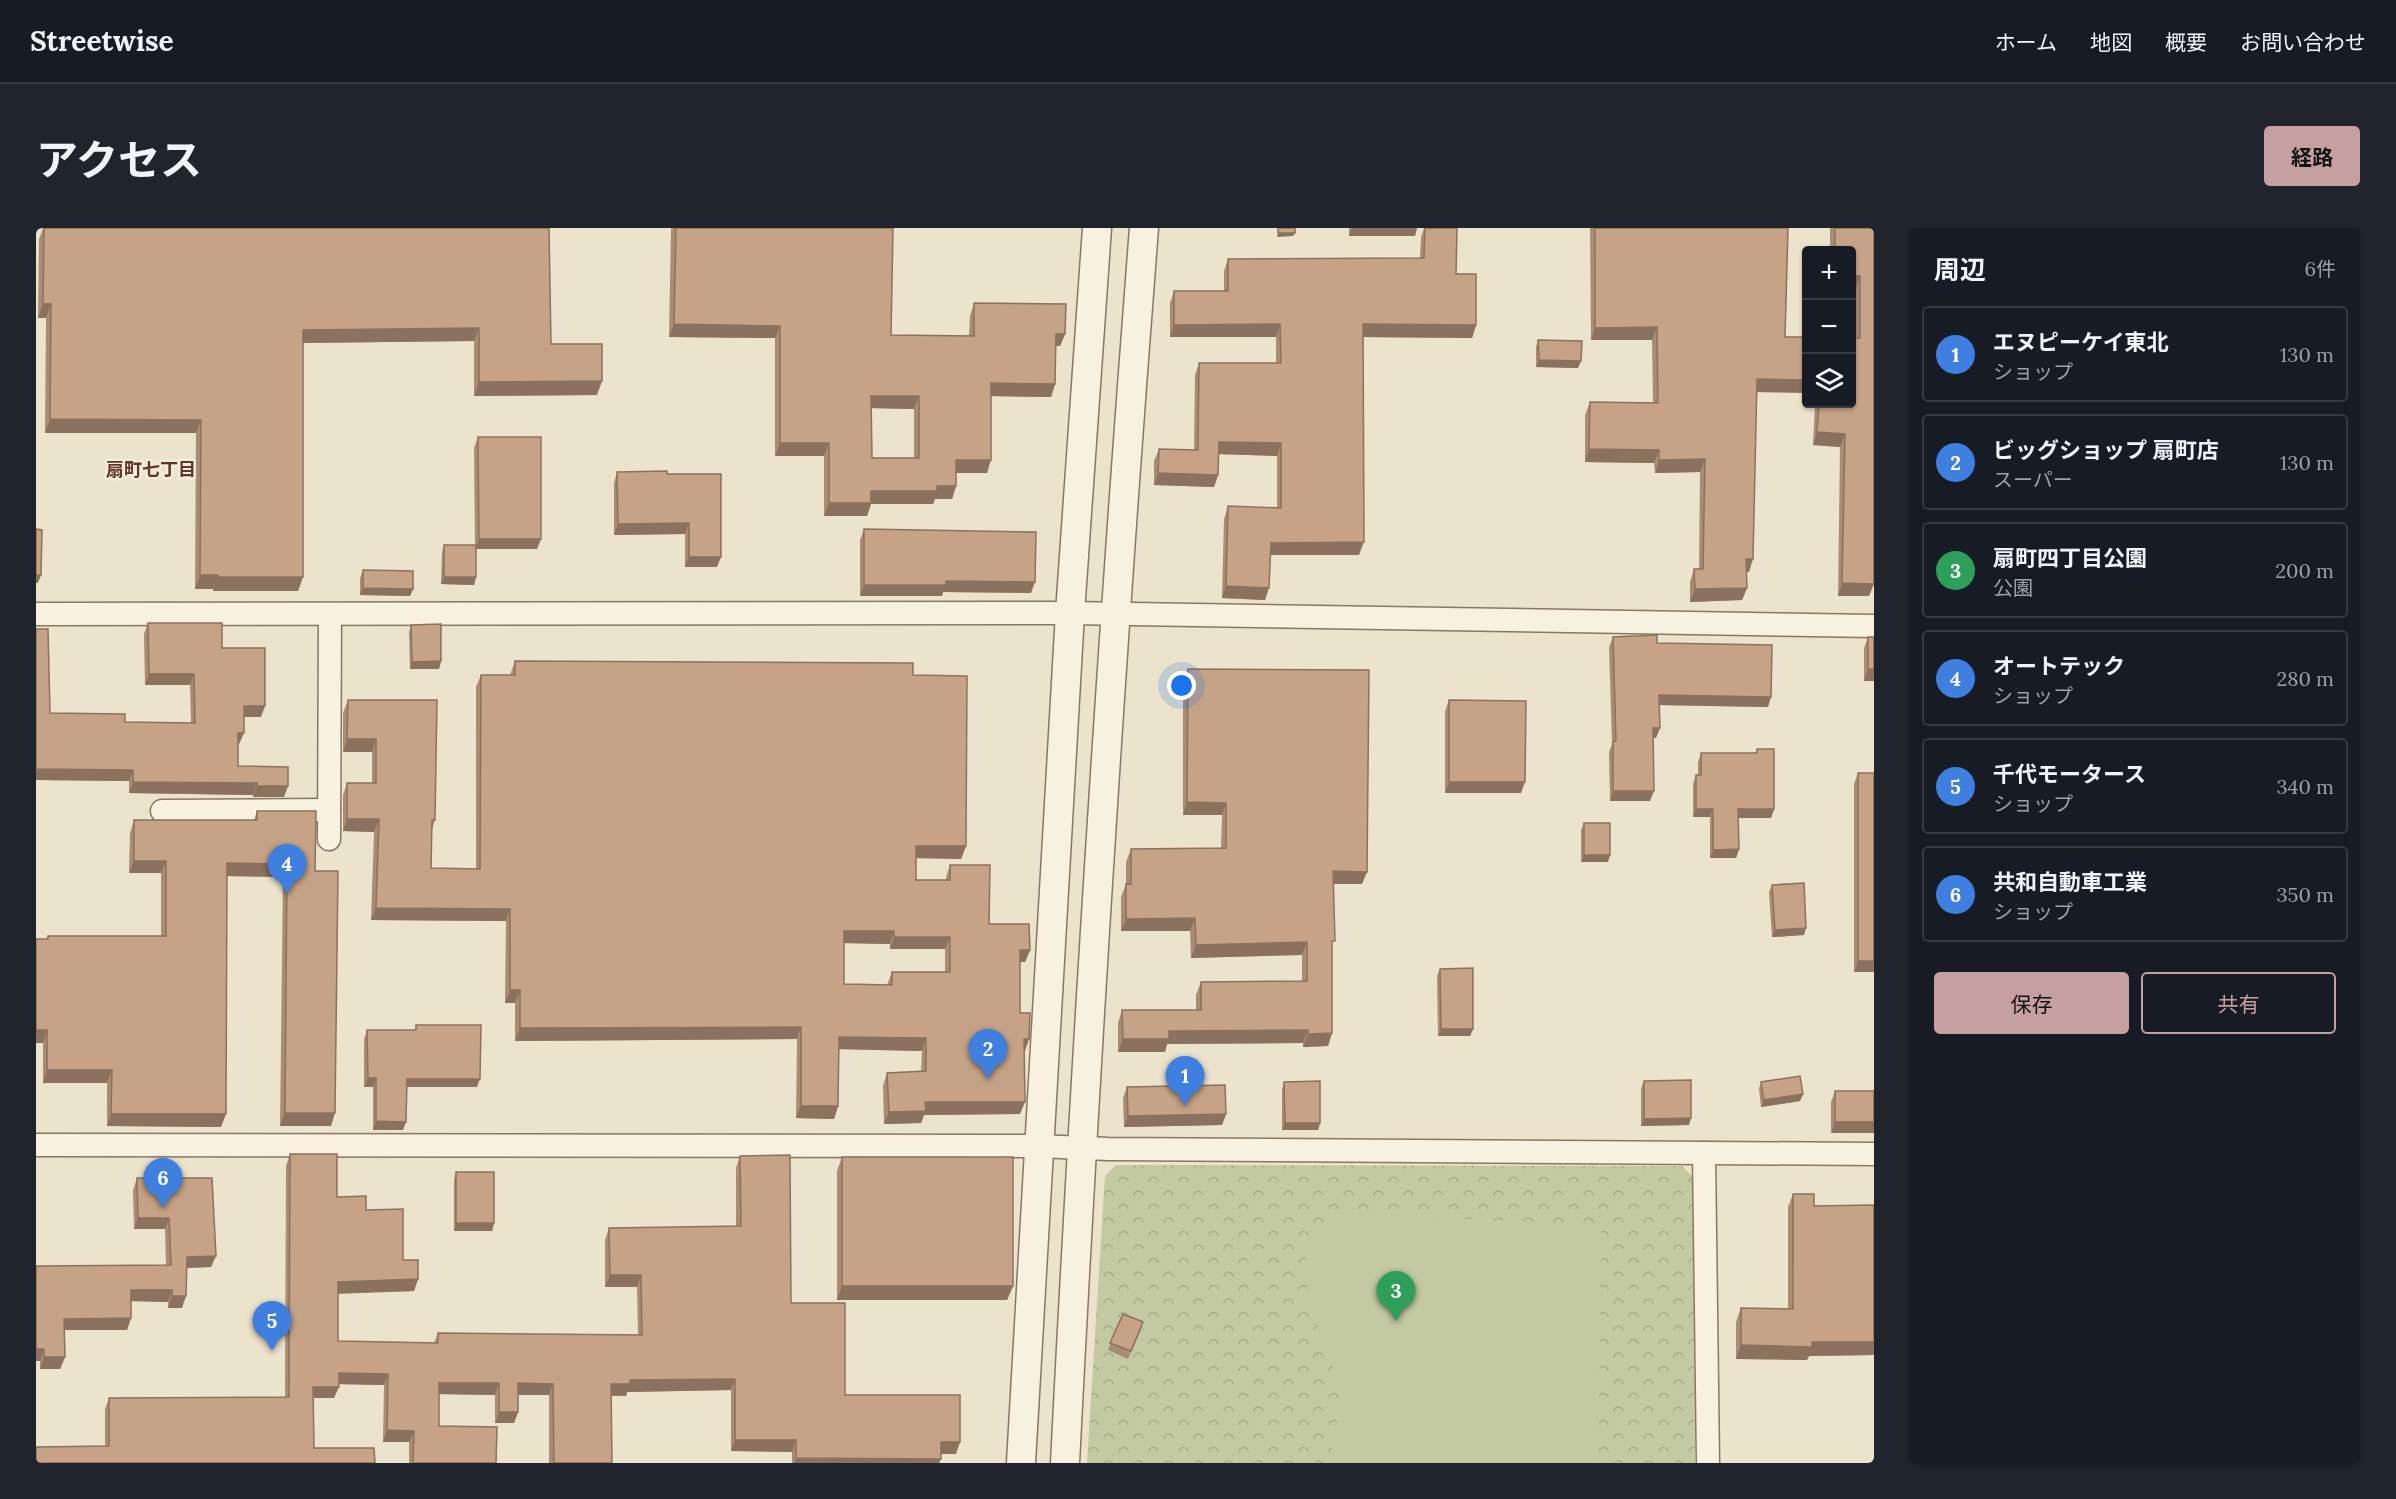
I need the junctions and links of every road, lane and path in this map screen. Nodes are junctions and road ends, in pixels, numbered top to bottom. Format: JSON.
{"nodes":[{"id":1,"x":1097,"y":228,"type":"edge"},
{"id":2,"x":1144,"y":228,"type":"edge"},
{"id":3,"x":1070,"y":613,"type":"junction"},
{"id":4,"x":36,"y":614,"type":"edge"},
{"id":5,"x":1114,"y":614,"type":"junction"},
{"id":6,"x":330,"y":616,"type":"junction"},
{"id":7,"x":1874,"y":626,"type":"edge"},
{"id":8,"x":329,"y":810,"type":"junction"},
{"id":9,"x":162,"y":811,"type":"dead end"},
{"id":10,"x":328,"y":839,"type":"dead end"},
{"id":11,"x":36,"y":1145,"type":"edge"},
{"id":12,"x":1038,"y":1146,"type":"junction"},
{"id":13,"x":1081,"y":1148,"type":"junction"},
{"id":14,"x":1704,"y":1153,"type":"junction"},
{"id":15,"x":1874,"y":1154,"type":"edge"},
{"id":16,"x":1021,"y":1463,"type":"edge"},
{"id":17,"x":1065,"y":1463,"type":"edge"},
{"id":18,"x":1708,"y":1463,"type":"edge"}],
"edges":[{"from":1,"to":3,"type":"street"},
{"from":2,"to":5,"type":"street"},
{"from":3,"to":5,"type":"street"},
{"from":3,"to":6,"type":"street"},
{"from":3,"to":12,"type":"street"},
{"from":4,"to":6,"type":"street"},
{"from":5,"to":7,"type":"street"},
{"from":5,"to":13,"type":"street"},
{"from":6,"to":8,"type":"street"},
{"from":8,"to":9,"type":"street"},
{"from":8,"to":10,"type":"street"},
{"from":11,"to":12,"type":"street"},
{"from":12,"to":13,"type":"street"},
{"from":12,"to":16,"type":"street"},
{"from":13,"to":14,"type":"street"},
{"from":13,"to":17,"type":"street"},
{"from":14,"to":15,"type":"street"},
{"from":14,"to":18,"type":"street"}]}
